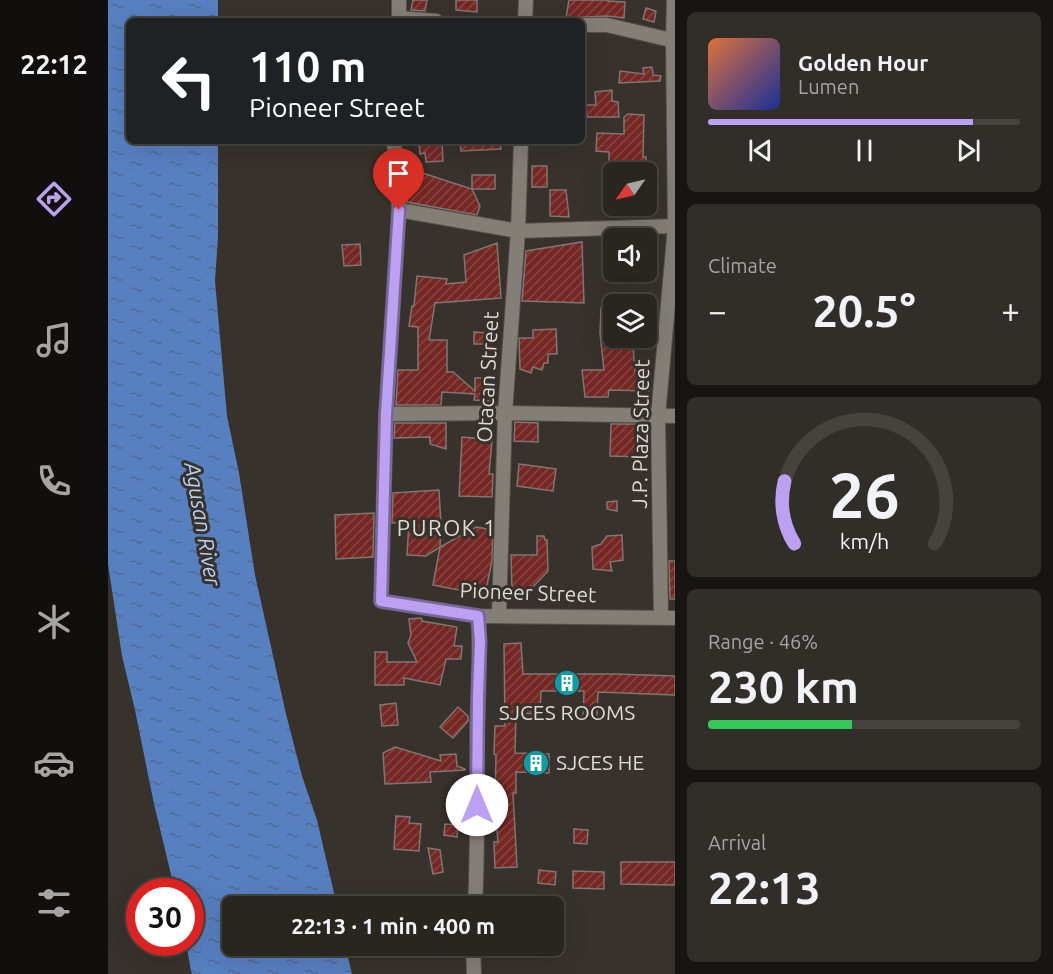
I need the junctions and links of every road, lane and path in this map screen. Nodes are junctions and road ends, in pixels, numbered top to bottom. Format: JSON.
{"nodes":[{"id":1,"x":399,"y":0,"type":"edge"},
{"id":2,"x":526,"y":0,"type":"edge"},
{"id":3,"x":674,"y":0,"type":"edge"},
{"id":4,"x":399,"y":18,"type":"edge"},
{"id":5,"x":525,"y":18,"type":"edge"},
{"id":6,"x":585,"y":25,"type":"edge"},
{"id":7,"x":674,"y":41,"type":"edge"},
{"id":8,"x":394,"y":144,"type":"edge"},
{"id":9,"x":521,"y":144,"type":"edge"},
{"id":10,"x":399,"y":210,"type":"junction"},
{"id":11,"x":675,"y":226,"type":"edge"},
{"id":12,"x":518,"y":231,"type":"junction"},
{"id":13,"x":505,"y":413,"type":"junction"},
{"id":14,"x":386,"y":414,"type":"junction"},
{"id":15,"x":658,"y":416,"type":"junction"},
{"id":16,"x":675,"y":416,"type":"edge"},
{"id":17,"x":499,"y":615,"type":"junction"},
{"id":18,"x":478,"y":616,"type":"junction"},
{"id":19,"x":661,"y":617,"type":"junction"},
{"id":20,"x":675,"y":618,"type":"edge"},
{"id":21,"x":476,"y":896,"type":"edge"},
{"id":22,"x":473,"y":956,"type":"edge"},
{"id":23,"x":474,"y":974,"type":"edge"}],
"edges":[{"from":1,"to":4,"type":"street"},
{"from":2,"to":5,"type":"street"},
{"from":3,"to":7,"type":"street","name":"J.P. Plaza Street"},
{"from":6,"to":7,"type":"street"},
{"from":7,"to":11,"type":"street","name":"J.P. Plaza Street"},
{"from":8,"to":10,"type":"street"},
{"from":9,"to":12,"type":"street","name":"Otacan Street"},
{"from":10,"to":12,"type":"street"},
{"from":10,"to":14,"type":"street"},
{"from":11,"to":12,"type":"street"},
{"from":11,"to":15,"type":"street","name":"J.P. Plaza Street"},
{"from":12,"to":13,"type":"street","name":"Otacan Street"},
{"from":13,"to":14,"type":"street"},
{"from":13,"to":15,"type":"street"},
{"from":13,"to":17,"type":"street","name":"Otacan Street"},
{"from":14,"to":18,"type":"street","name":"Pioneer Street"},
{"from":15,"to":16,"type":"street"},
{"from":15,"to":19,"type":"street","name":"J.P. Plaza Street"},
{"from":17,"to":18,"type":"street","name":"Pioneer Street"},
{"from":17,"to":19,"type":"street","name":"Pioneer Street"},
{"from":18,"to":21,"type":"street"},
{"from":19,"to":20,"type":"street","name":"Pioneer Street"},
{"from":22,"to":23,"type":"street"}]}
